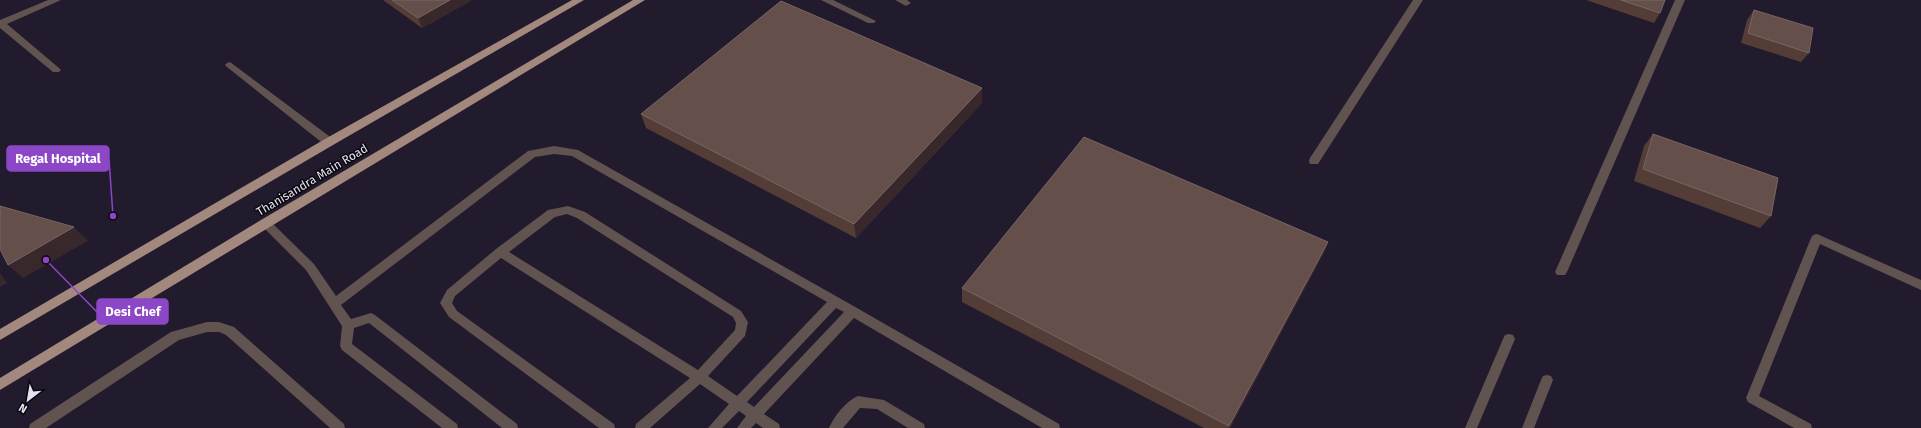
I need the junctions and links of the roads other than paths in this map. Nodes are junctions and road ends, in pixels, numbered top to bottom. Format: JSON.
{"nodes":[{"id":1,"x":56,"y":0,"type":"edge"},
{"id":2,"x":579,"y":0,"type":"edge"},
{"id":3,"x":640,"y":0,"type":"edge"},
{"id":4,"x":826,"y":0,"type":"edge"},
{"id":5,"x":1418,"y":0,"type":"edge"},
{"id":6,"x":1680,"y":0,"type":"edge"},
{"id":7,"x":871,"y":21,"type":"dead end"},
{"id":8,"x":0,"y":23,"type":"edge"},
{"id":9,"x":230,"y":65,"type":"dead end"},
{"id":10,"x":56,"y":70,"type":"dead end"},
{"id":11,"x":329,"y":142,"type":"junction"},
{"id":12,"x":1314,"y":162,"type":"dead end"},
{"id":13,"x":265,"y":223,"type":"junction"},
{"id":14,"x":500,"y":252,"type":"junction"},
{"id":15,"x":1561,"y":272,"type":"dead end"},
{"id":16,"x":1921,"y":285,"type":"edge"},
{"id":17,"x":835,"y":300,"type":"junction"},
{"id":18,"x":334,"y":304,"type":"junction"},
{"id":19,"x":853,"y":311,"type":"junction"},
{"id":20,"x":348,"y":325,"type":"junction"},
{"id":21,"x":0,"y":335,"type":"edge"},
{"id":22,"x":1509,"y":339,"type":"dead end"},
{"id":23,"x":698,"y":377,"type":"junction"},
{"id":24,"x":1548,"y":380,"type":"dead end"},
{"id":25,"x":0,"y":386,"type":"edge"},
{"id":26,"x":737,"y":403,"type":"junction"},
{"id":27,"x":755,"y":415,"type":"junction"},
{"id":28,"x":35,"y":428,"type":"edge"},
{"id":29,"x":339,"y":428,"type":"edge"},
{"id":30,"x":452,"y":428,"type":"edge"},
{"id":31,"x":512,"y":428,"type":"edge"},
{"id":32,"x":609,"y":428,"type":"edge"},
{"id":33,"x":641,"y":428,"type":"edge"},
{"id":34,"x":714,"y":428,"type":"edge"},
{"id":35,"x":743,"y":428,"type":"edge"},
{"id":36,"x":774,"y":428,"type":"edge"},
{"id":37,"x":835,"y":428,"type":"edge"},
{"id":38,"x":919,"y":428,"type":"edge"},
{"id":39,"x":1054,"y":428,"type":"edge"},
{"id":40,"x":1471,"y":428,"type":"edge"},
{"id":41,"x":1528,"y":428,"type":"edge"},
{"id":42,"x":1806,"y":428,"type":"edge"}],
"edges":[{"from":1,"to":8,"type":"street"},
{"from":2,"to":11,"type":"main road","name":"Thanisandra Main Road"},
{"from":3,"to":13,"type":"main road","name":"Thanisandra Main Road"},
{"from":4,"to":7,"type":"street"},
{"from":5,"to":12,"type":"street"},
{"from":6,"to":15,"type":"street"},
{"from":8,"to":10,"type":"street"},
{"from":9,"to":11,"type":"street"},
{"from":11,"to":21,"type":"main road","name":"Thanisandra Main Road"},
{"from":13,"to":18,"type":"street"},
{"from":13,"to":25,"type":"main road","name":"Thanisandra Main Road"},
{"from":14,"to":23,"type":"street"},
{"from":14,"to":23,"type":"street"},
{"from":14,"to":32,"type":"street"},
{"from":16,"to":42,"type":"street"},
{"from":17,"to":18,"type":"street"},
{"from":17,"to":19,"type":"street"},
{"from":17,"to":26,"type":"street"},
{"from":18,"to":20,"type":"street"},
{"from":19,"to":27,"type":"street"},
{"from":19,"to":39,"type":"street"},
{"from":20,"to":30,"type":"street"},
{"from":20,"to":31,"type":"street"},
{"from":22,"to":40,"type":"street"},
{"from":23,"to":26,"type":"street"},
{"from":23,"to":33,"type":"street"},
{"from":24,"to":41,"type":"street"},
{"from":26,"to":27,"type":"street"},
{"from":26,"to":34,"type":"street"},
{"from":27,"to":35,"type":"street"},
{"from":27,"to":36,"type":"street"},
{"from":28,"to":29,"type":"street"},
{"from":37,"to":38,"type":"street"}]}
